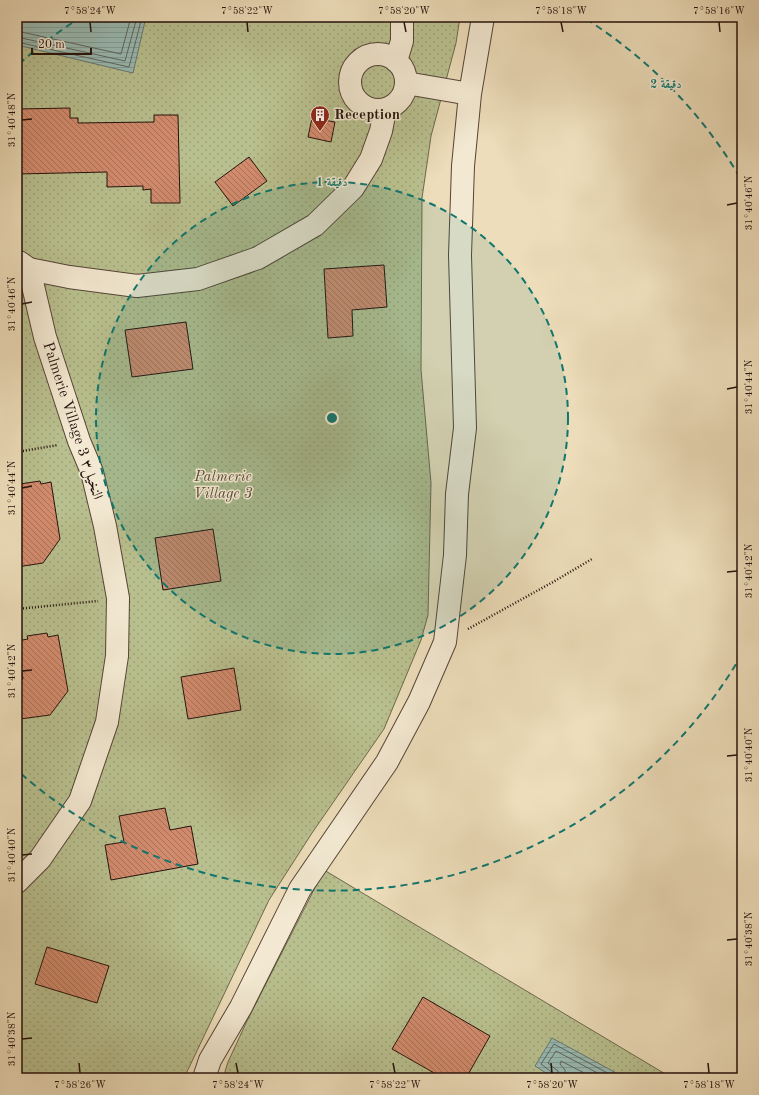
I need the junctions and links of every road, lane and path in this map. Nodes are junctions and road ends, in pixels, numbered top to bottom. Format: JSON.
{"nodes":[{"id":1,"x":402,"y":17,"type":"edge"},
{"id":2,"x":483,"y":17,"type":"edge"},
{"id":3,"x":396,"y":61,"type":"junction"},
{"id":4,"x":406,"y":83,"type":"junction"},
{"id":5,"x":470,"y":94,"type":"junction"},
{"id":6,"x":385,"y":110,"type":"junction"},
{"id":7,"x":23,"y":265,"type":"edge"},
{"id":8,"x":80,"y":441,"type":"junction"},
{"id":9,"x":17,"y":452,"type":"edge"},
{"id":10,"x":592,"y":559,"type":"dead end"},
{"id":11,"x":118,"y":598,"type":"junction"},
{"id":12,"x":17,"y":609,"type":"edge"},
{"id":13,"x":445,"y":642,"type":"junction"},
{"id":14,"x":17,"y":882,"type":"edge"},
{"id":15,"x":204,"y":1078,"type":"edge"}],
"edges":[{"from":1,"to":3,"type":"street"},
{"from":2,"to":5,"type":"street"},
{"from":3,"to":4,"type":"street"},
{"from":3,"to":6,"type":"street"},
{"from":4,"to":5,"type":"street"},
{"from":4,"to":6,"type":"street"},
{"from":5,"to":13,"type":"street"},
{"from":6,"to":7,"type":"street","name":"Palmerie Village 3 النخيل٣"},
{"from":7,"to":8,"type":"street","name":"Palmerie Village 3 النخيل٣"},
{"from":8,"to":9,"type":"path"},
{"from":8,"to":11,"type":"street","name":"Palmerie Village 3 النخيل٣"},
{"from":10,"to":13,"type":"path"},
{"from":11,"to":12,"type":"path"},
{"from":11,"to":14,"type":"street","name":"Palmerie Village 3 النخيل٣"},
{"from":13,"to":15,"type":"street"}]}
